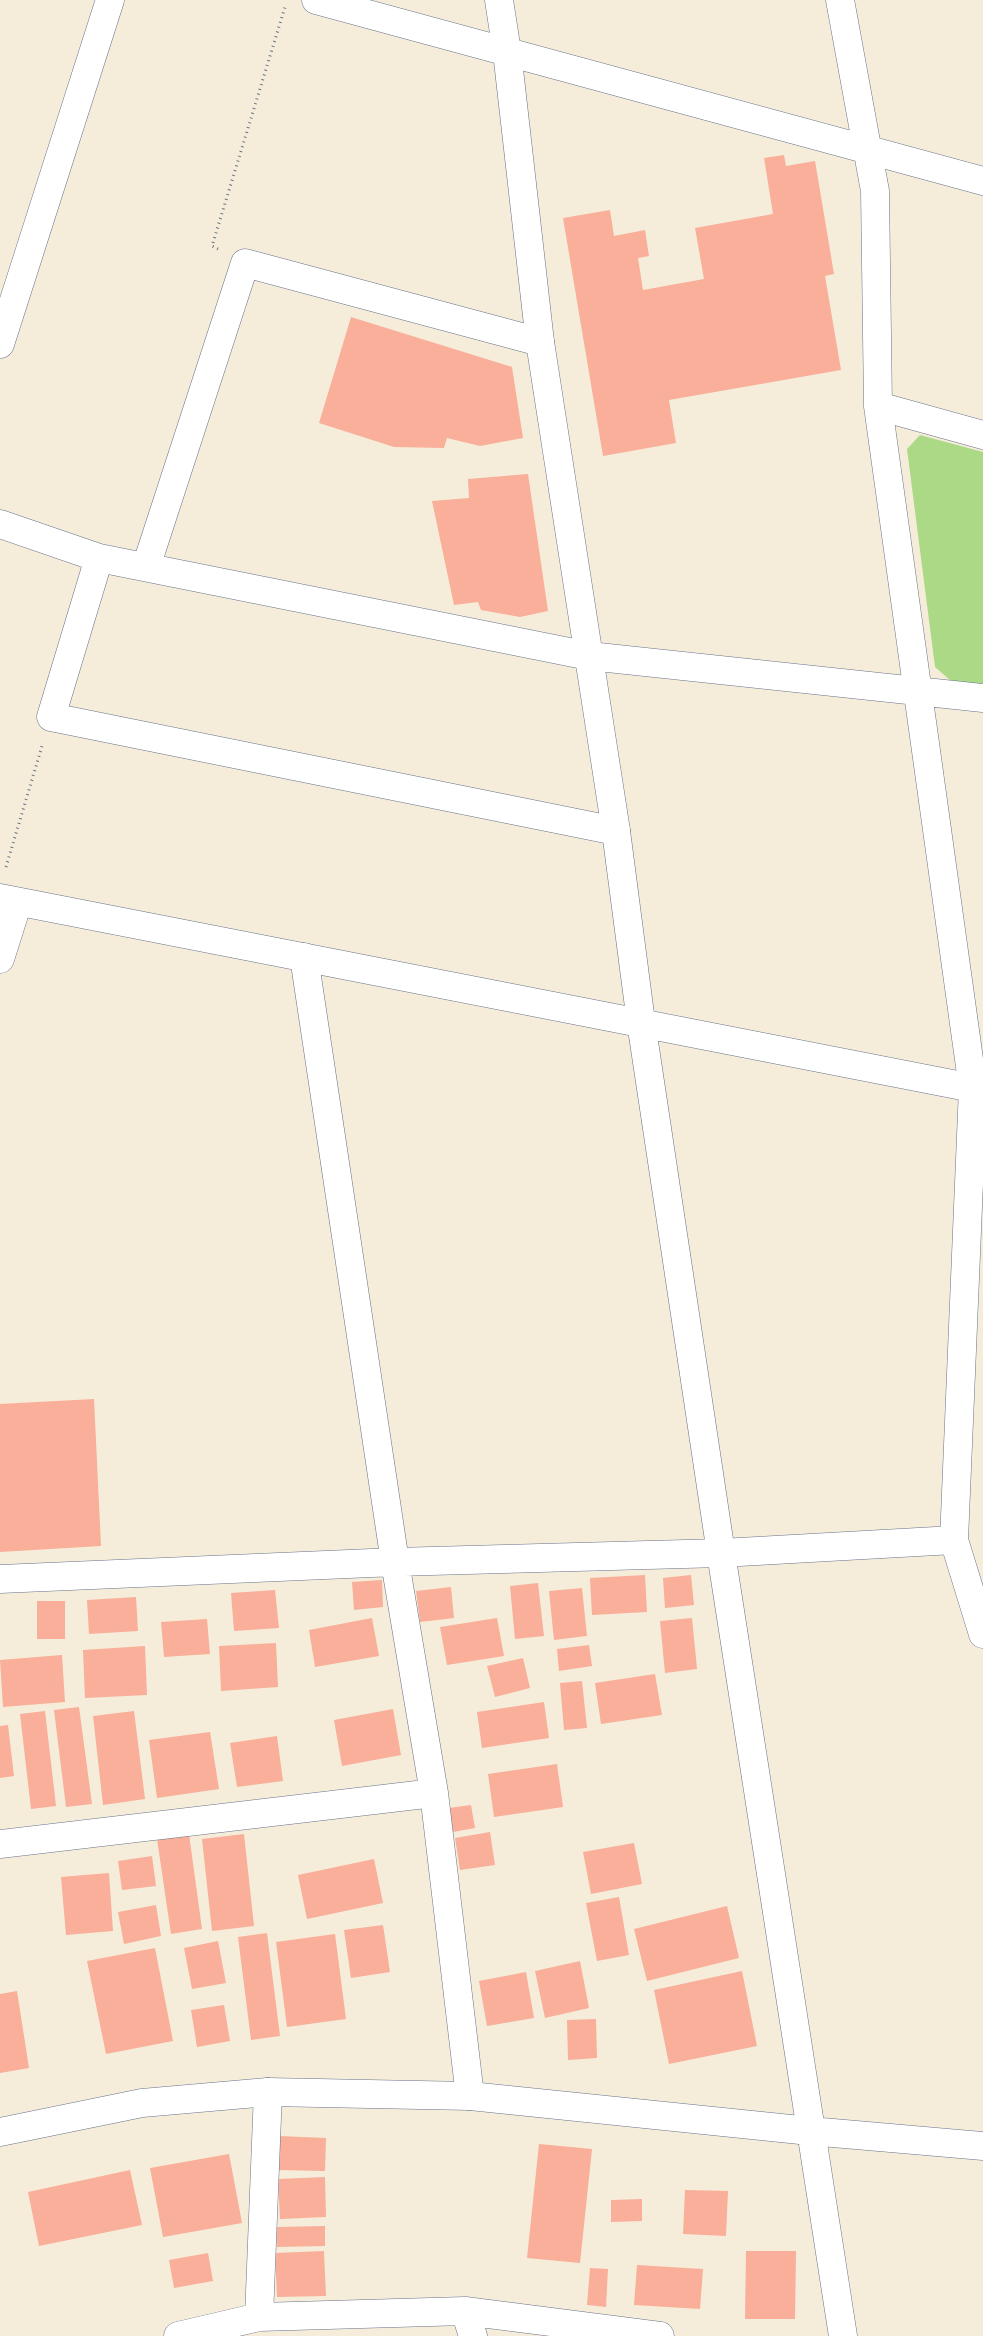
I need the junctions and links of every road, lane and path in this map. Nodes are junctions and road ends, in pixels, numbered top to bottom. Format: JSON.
{"nodes":[{"id":1,"x":110,"y":0,"type":"edge"},
{"id":2,"x":287,"y":0,"type":"edge"},
{"id":3,"x":316,"y":0,"type":"edge"},
{"id":4,"x":498,"y":0,"type":"edge"},
{"id":5,"x":840,"y":0,"type":"edge"},
{"id":6,"x":507,"y":52,"type":"junction"},
{"id":7,"x":866,"y":148,"type":"junction"},
{"id":8,"x":983,"y":181,"type":"edge"},
{"id":9,"x":245,"y":263,"type":"junction"},
{"id":10,"x":540,"y":342,"type":"junction"},
{"id":11,"x":0,"y":344,"type":"edge"},
{"id":12,"x":878,"y":406,"type":"junction"},
{"id":13,"x":983,"y":434,"type":"edge"},
{"id":14,"x":0,"y":524,"type":"edge"},
{"id":15,"x":100,"y":558,"type":"junction"},
{"id":16,"x":146,"y":567,"type":"junction"},
{"id":17,"x":589,"y":656,"type":"junction"},
{"id":18,"x":918,"y":691,"type":"junction"},
{"id":19,"x":983,"y":698,"type":"edge"},
{"id":20,"x":51,"y":717,"type":"junction"},
{"id":21,"x":616,"y":830,"type":"junction"},
{"id":22,"x":7,"y":891,"type":"edge"},
{"id":23,"x":304,"y":957,"type":"junction"},
{"id":24,"x":0,"y":959,"type":"edge"},
{"id":25,"x":641,"y":1022,"type":"junction"},
{"id":26,"x":978,"y":1089,"type":"edge"},
{"id":27,"x":954,"y":1540,"type":"junction"},
{"id":28,"x":721,"y":1553,"type":"junction"},
{"id":29,"x":395,"y":1562,"type":"junction"},
{"id":30,"x":0,"y":1579,"type":"edge"},
{"id":31,"x":983,"y":1634,"type":"edge"},
{"id":32,"x":434,"y":1793,"type":"junction"},
{"id":33,"x":0,"y":1844,"type":"edge"},
{"id":34,"x":268,"y":2092,"type":"junction"},
{"id":35,"x":470,"y":2096,"type":"junction"},
{"id":36,"x":0,"y":2132,"type":"edge"},
{"id":37,"x":810,"y":2132,"type":"junction"},
{"id":38,"x":983,"y":2146,"type":"edge"},
{"id":39,"x":259,"y":2317,"type":"junction"},
{"id":40,"x":469,"y":2324,"type":"edge"},
{"id":41,"x":178,"y":2336,"type":"edge"},
{"id":42,"x":660,"y":2336,"type":"edge"},
{"id":43,"x":843,"y":2336,"type":"edge"}],
"edges":[{"from":1,"to":11,"type":"street"},
{"from":2,"to":9,"type":"path"},
{"from":3,"to":6,"type":"street"},
{"from":4,"to":6,"type":"street"},
{"from":5,"to":7,"type":"street"},
{"from":6,"to":7,"type":"street"},
{"from":6,"to":10,"type":"street"},
{"from":7,"to":8,"type":"street"},
{"from":7,"to":12,"type":"street"},
{"from":9,"to":10,"type":"street"},
{"from":9,"to":16,"type":"street"},
{"from":10,"to":17,"type":"street"},
{"from":12,"to":13,"type":"street"},
{"from":12,"to":18,"type":"street"},
{"from":14,"to":15,"type":"street"},
{"from":15,"to":16,"type":"street"},
{"from":15,"to":20,"type":"street"},
{"from":16,"to":17,"type":"street"},
{"from":17,"to":18,"type":"street"},
{"from":17,"to":21,"type":"street"},
{"from":18,"to":19,"type":"street"},
{"from":18,"to":26,"type":"street"},
{"from":20,"to":21,"type":"street"},
{"from":20,"to":22,"type":"path"},
{"from":21,"to":25,"type":"street"},
{"from":22,"to":23,"type":"street"},
{"from":22,"to":24,"type":"street"},
{"from":23,"to":25,"type":"street"},
{"from":23,"to":29,"type":"street"},
{"from":25,"to":26,"type":"street"},
{"from":25,"to":28,"type":"street"},
{"from":26,"to":27,"type":"street"},
{"from":27,"to":28,"type":"street"},
{"from":27,"to":31,"type":"street"},
{"from":28,"to":29,"type":"street"},
{"from":28,"to":37,"type":"street"},
{"from":29,"to":30,"type":"street"},
{"from":29,"to":32,"type":"street"},
{"from":32,"to":33,"type":"street"},
{"from":32,"to":35,"type":"street"},
{"from":34,"to":35,"type":"street"},
{"from":34,"to":36,"type":"street"},
{"from":34,"to":39,"type":"street"},
{"from":35,"to":37,"type":"street"},
{"from":37,"to":38,"type":"street"},
{"from":37,"to":43,"type":"street"},
{"from":39,"to":40,"type":"street"},
{"from":39,"to":41,"type":"street"},
{"from":40,"to":42,"type":"street"}]}
